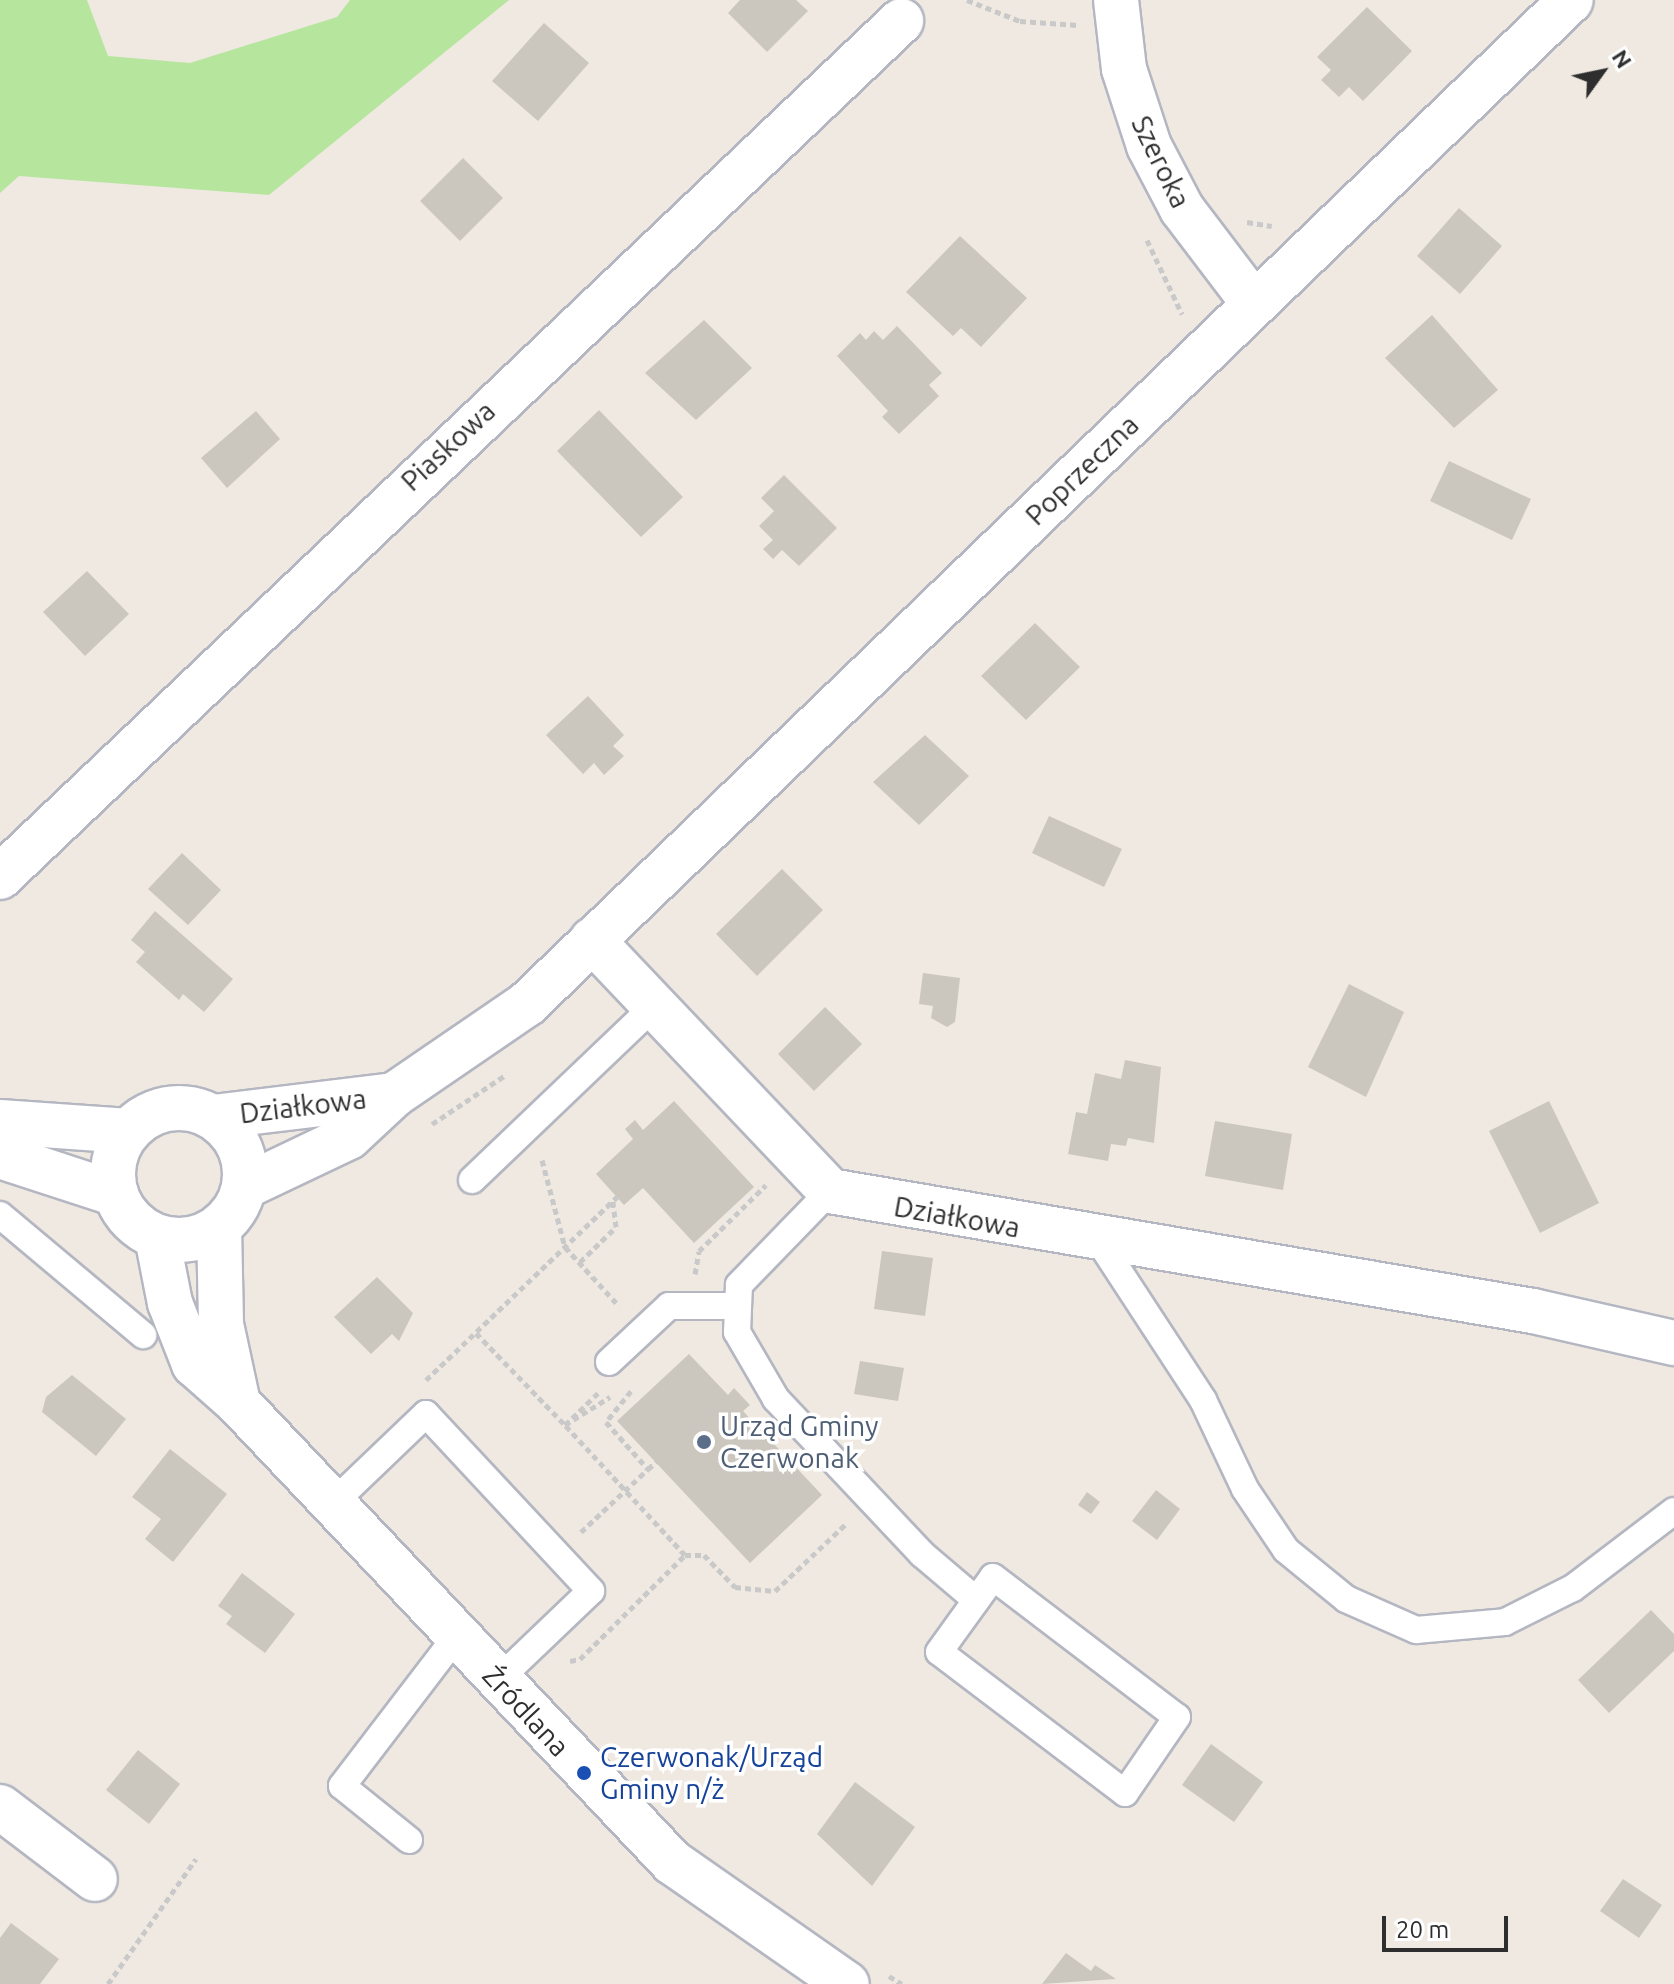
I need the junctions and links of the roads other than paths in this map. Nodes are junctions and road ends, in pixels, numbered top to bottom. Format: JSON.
{"nodes":[{"id":1,"x":1571,"y":0,"type":"edge"},
{"id":2,"x":1116,"y":10,"type":"edge"},
{"id":3,"x":901,"y":21,"type":"dead end"},
{"id":4,"x":1254,"y":304,"type":"junction"},
{"id":5,"x":0,"y":877,"type":"edge"},
{"id":6,"x":592,"y":940,"type":"junction"},
{"id":7,"x":653,"y":1007,"type":"junction"},
{"id":8,"x":394,"y":1095,"type":"junction"},
{"id":9,"x":203,"y":1103,"type":"junction"},
{"id":10,"x":134,"y":1113,"type":"junction"},
{"id":11,"x":0,"y":1122,"type":"edge"},
{"id":12,"x":0,"y":1156,"type":"edge"},
{"id":13,"x":472,"y":1180,"type":"dead end"},
{"id":14,"x":244,"y":1187,"type":"junction"},
{"id":15,"x":830,"y":1191,"type":"junction"},
{"id":16,"x":116,"y":1194,"type":"junction"},
{"id":17,"x":0,"y":1215,"type":"edge"},
{"id":18,"x":219,"y":1227,"type":"junction"},
{"id":19,"x":157,"y":1237,"type":"junction"},
{"id":20,"x":1099,"y":1241,"type":"junction"},
{"id":21,"x":734,"y":1306,"type":"junction"},
{"id":22,"x":143,"y":1335,"type":"dead end"},
{"id":23,"x":1674,"y":1343,"type":"edge"},
{"id":24,"x":616,"y":1375,"type":"road end"},
{"id":25,"x":238,"y":1403,"type":"junction"},
{"id":26,"x":332,"y":1504,"type":"junction"},
{"id":27,"x":1674,"y":1511,"type":"edge"},
{"id":28,"x":976,"y":1600,"type":"junction"},
{"id":29,"x":456,"y":1637,"type":"junction"},
{"id":30,"x":498,"y":1680,"type":"junction"},
{"id":31,"x":0,"y":1807,"type":"edge"},
{"id":32,"x":409,"y":1840,"type":"dead end"},
{"id":33,"x":95,"y":1879,"type":"dead end"},
{"id":34,"x":847,"y":1984,"type":"edge"}],
"edges":[{"from":1,"to":4,"type":"street","name":"Poprzeczna"},
{"from":2,"to":4,"type":"street","name":"Szeroka"},
{"from":3,"to":5,"type":"street","name":"Piaskowa"},
{"from":4,"to":6,"type":"street","name":"Poprzeczna"},
{"from":6,"to":7,"type":"street"},
{"from":6,"to":8,"type":"street","name":"Działkowa"},
{"from":7,"to":13,"type":"lane"},
{"from":7,"to":15,"type":"street"},
{"from":8,"to":9,"type":"street","name":"Działkowa"},
{"from":8,"to":14,"type":"street","name":"Działkowa"},
{"from":9,"to":10,"type":"street"},
{"from":9,"to":14,"type":"street"},
{"from":10,"to":11,"type":"street"},
{"from":10,"to":16,"type":"street"},
{"from":12,"to":16,"type":"street"},
{"from":14,"to":18,"type":"street"},
{"from":15,"to":20,"type":"street","name":"Działkowa"},
{"from":15,"to":21,"type":"lane"},
{"from":16,"to":19,"type":"street"},
{"from":17,"to":22,"type":"lane"},
{"from":18,"to":19,"type":"street"},
{"from":18,"to":25,"type":"street"},
{"from":19,"to":25,"type":"street","name":"Źródlana"},
{"from":20,"to":23,"type":"street","name":"Działkowa"},
{"from":20,"to":27,"type":"lane"},
{"from":21,"to":24,"type":"lane"},
{"from":21,"to":28,"type":"lane"},
{"from":25,"to":26,"type":"street","name":"Źródlana"},
{"from":26,"to":29,"type":"street","name":"Źródlana"},
{"from":26,"to":30,"type":"lane"},
{"from":28,"to":28,"type":"lane"},
{"from":29,"to":30,"type":"street","name":"Źródlana"},
{"from":29,"to":32,"type":"lane"},
{"from":30,"to":34,"type":"street","name":"Źródlana"},
{"from":31,"to":33,"type":"street"}]}
